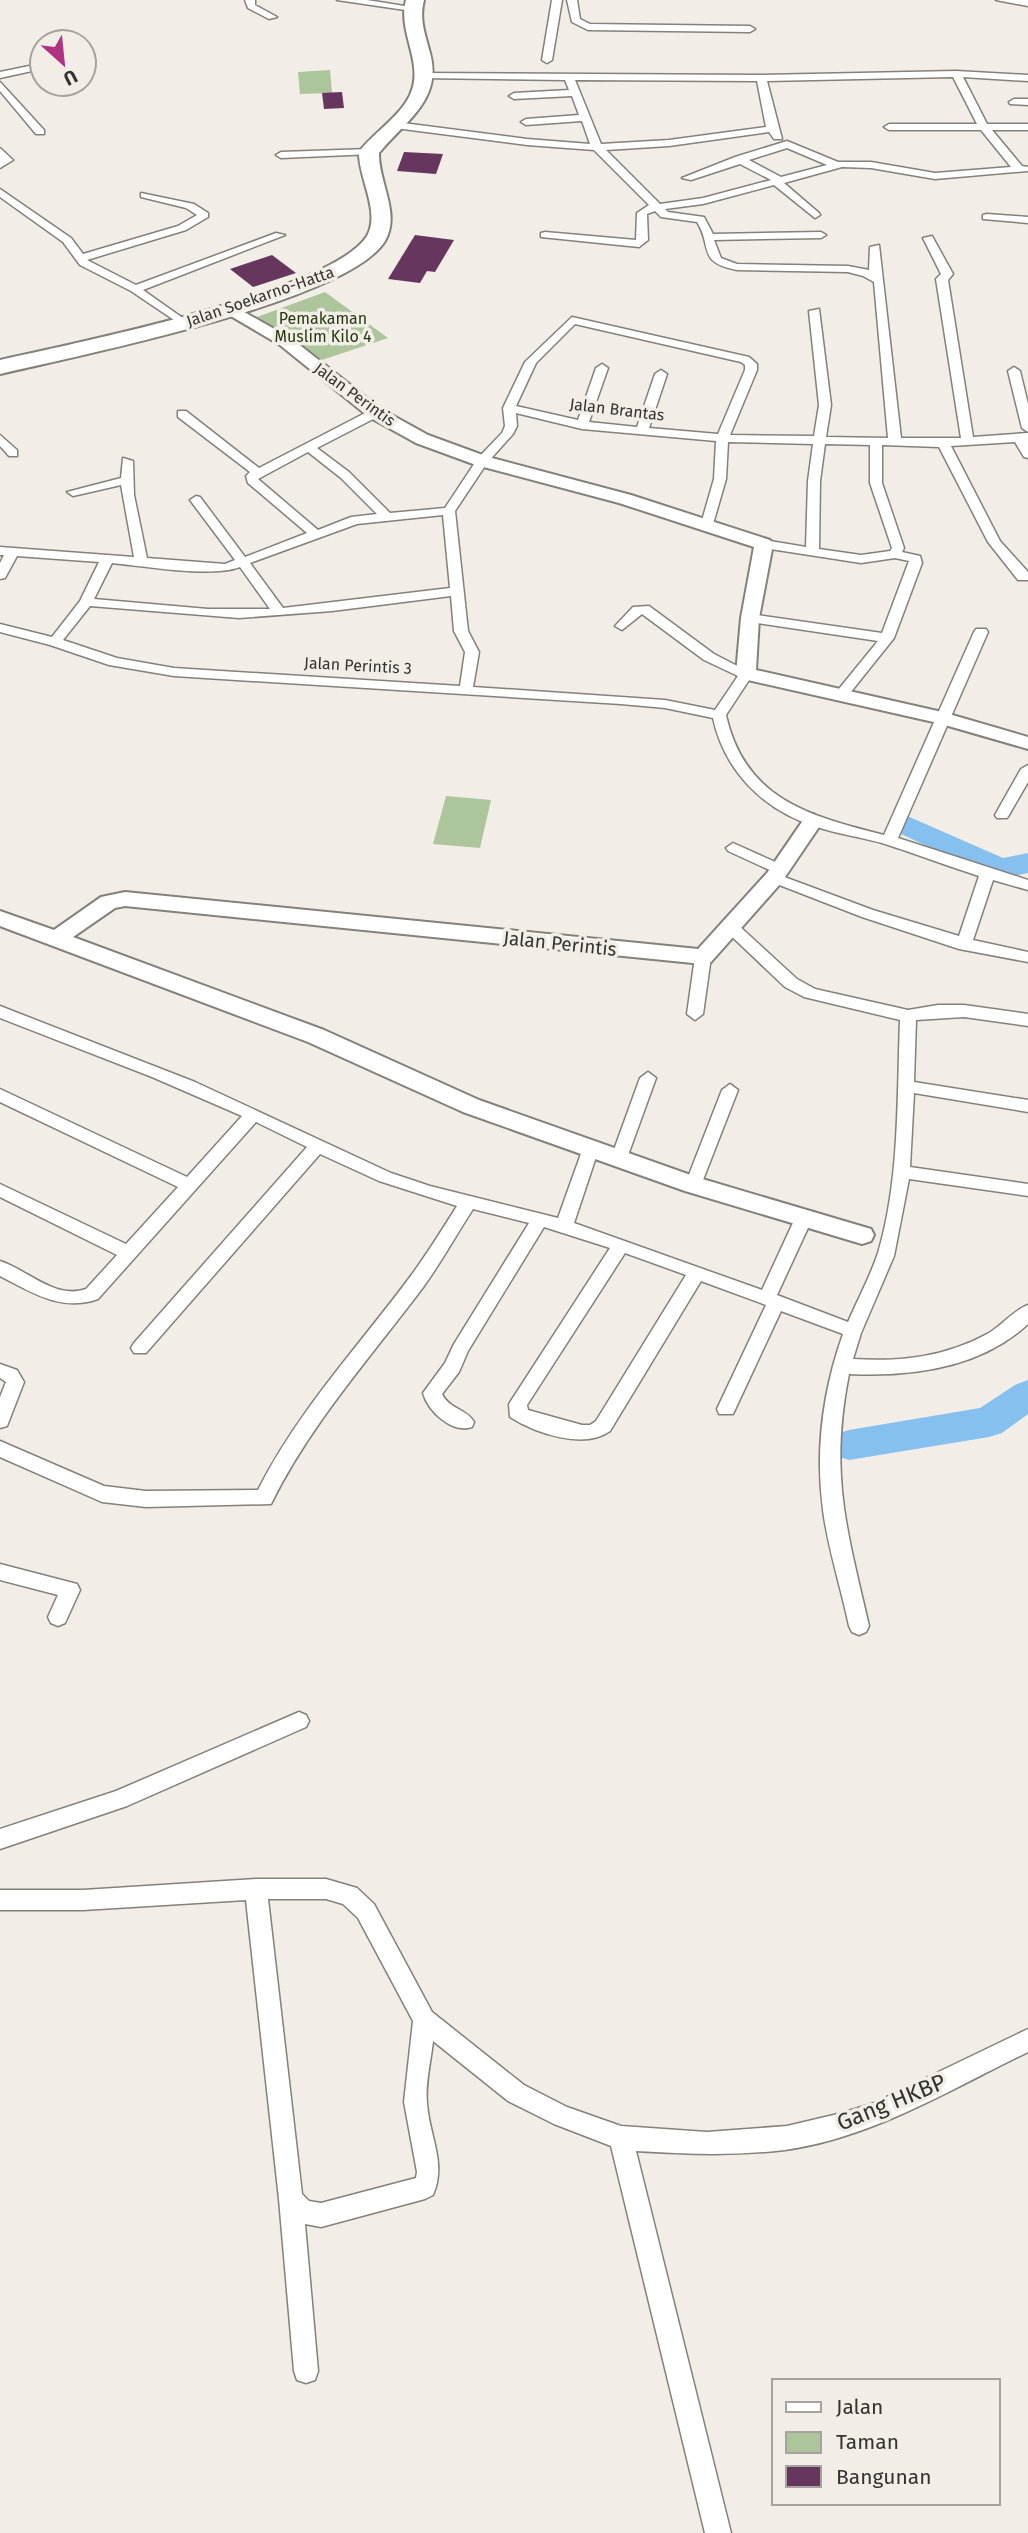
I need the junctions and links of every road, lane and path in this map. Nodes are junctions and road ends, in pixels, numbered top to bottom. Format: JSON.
{"nodes":[{"id":1,"x":250,"y":0,"type":"edge"},
{"id":2,"x":342,"y":0,"type":"edge"},
{"id":3,"x":557,"y":0,"type":"edge"},
{"id":4,"x":572,"y":0,"type":"edge"},
{"id":5,"x":1001,"y":0,"type":"edge"},
{"id":6,"x":409,"y":3,"type":"edge"},
{"id":7,"x":1028,"y":3,"type":"edge"},
{"id":8,"x":272,"y":17,"type":"dead end"},
{"id":9,"x":750,"y":29,"type":"dead end"},
{"id":10,"x":547,"y":60,"type":"dead end"},
{"id":11,"x":28,"y":69,"type":"edge"},
{"id":12,"x":956,"y":74,"type":"junction"},
{"id":13,"x":0,"y":75,"type":"edge"},
{"id":14,"x":425,"y":76,"type":"junction"},
{"id":15,"x":569,"y":77,"type":"junction"},
{"id":16,"x":761,"y":78,"type":"junction"},
{"id":17,"x":1028,"y":78,"type":"edge"},
{"id":18,"x":0,"y":85,"type":"edge"},
{"id":19,"x":574,"y":93,"type":"junction"},
{"id":20,"x":514,"y":96,"type":"dead end"},
{"id":21,"x":1014,"y":102,"type":"dead end"},
{"id":22,"x":1028,"y":102,"type":"edge"},
{"id":23,"x":584,"y":118,"type":"junction"},
{"id":24,"x":526,"y":122,"type":"dead end"},
{"id":25,"x":395,"y":125,"type":"junction"},
{"id":26,"x":889,"y":127,"type":"dead end"},
{"id":27,"x":984,"y":127,"type":"junction"},
{"id":28,"x":1028,"y":127,"type":"edge"},
{"id":29,"x":772,"y":129,"type":"junction"},
{"id":30,"x":40,"y":132,"type":"dead end"},
{"id":31,"x":787,"y":144,"type":"junction"},
{"id":32,"x":597,"y":147,"type":"junction"},
{"id":33,"x":0,"y":152,"type":"edge"},
{"id":34,"x":369,"y":152,"type":"junction"},
{"id":35,"x":281,"y":155,"type":"dead end"},
{"id":36,"x":738,"y":159,"type":"junction"},
{"id":37,"x":0,"y":165,"type":"edge"},
{"id":38,"x":836,"y":165,"type":"junction"},
{"id":39,"x":1023,"y":169,"type":"edge"},
{"id":40,"x":687,"y":178,"type":"dead end"},
{"id":41,"x":779,"y":182,"type":"junction"},
{"id":42,"x":2,"y":195,"type":"edge"},
{"id":43,"x":145,"y":195,"type":"dead end"},
{"id":44,"x":655,"y":207,"type":"junction"},
{"id":45,"x":815,"y":215,"type":"dead end"},
{"id":46,"x":987,"y":217,"type":"dead end"},
{"id":47,"x":1028,"y":220,"type":"edge"},
{"id":48,"x":280,"y":234,"type":"dead end"},
{"id":49,"x":545,"y":235,"type":"dead end"},
{"id":50,"x":821,"y":235,"type":"dead end"},
{"id":51,"x":707,"y":237,"type":"junction"},
{"id":52,"x":928,"y":238,"type":"dead end"},
{"id":53,"x":874,"y":247,"type":"dead end"},
{"id":54,"x":79,"y":259,"type":"junction"},
{"id":55,"x":875,"y":277,"type":"junction"},
{"id":56,"x":135,"y":289,"type":"junction"},
{"id":57,"x":230,"y":309,"type":"junction"},
{"id":58,"x":815,"y":311,"type":"dead end"},
{"id":59,"x":183,"y":323,"type":"junction"},
{"id":60,"x":0,"y":367,"type":"edge"},
{"id":61,"x":602,"y":368,"type":"dead end"},
{"id":62,"x":1014,"y":371,"type":"dead end"},
{"id":63,"x":661,"y":374,"type":"dead end"},
{"id":64,"x":509,"y":408,"type":"junction"},
{"id":65,"x":375,"y":413,"type":"junction"},
{"id":66,"x":182,"y":414,"type":"dead end"},
{"id":67,"x":582,"y":425,"type":"junction"},
{"id":68,"x":642,"y":431,"type":"junction"},
{"id":69,"x":1025,"y":434,"type":"edge"},
{"id":70,"x":722,"y":438,"type":"junction"},
{"id":71,"x":0,"y":439,"type":"edge"},
{"id":72,"x":822,"y":439,"type":"junction"},
{"id":73,"x":877,"y":442,"type":"junction"},
{"id":74,"x":968,"y":442,"type":"junction"},
{"id":75,"x":895,"y":443,"type":"junction"},
{"id":76,"x":943,"y":443,"type":"junction"},
{"id":77,"x":307,"y":446,"type":"junction"},
{"id":78,"x":13,"y":453,"type":"dead end"},
{"id":79,"x":1028,"y":454,"type":"edge"},
{"id":80,"x":127,"y":461,"type":"dead end"},
{"id":81,"x":482,"y":461,"type":"junction"},
{"id":82,"x":257,"y":472,"type":"junction"},
{"id":83,"x":128,"y":480,"type":"junction"},
{"id":84,"x":73,"y":492,"type":"dead end"},
{"id":85,"x":196,"y":500,"type":"dead end"},
{"id":86,"x":449,"y":511,"type":"junction"},
{"id":87,"x":386,"y":516,"type":"junction"},
{"id":88,"x":707,"y":524,"type":"junction"},
{"id":89,"x":314,"y":533,"type":"junction"},
{"id":90,"x":764,"y":544,"type":"junction"},
{"id":91,"x":6,"y":551,"type":"edge"},
{"id":92,"x":812,"y":552,"type":"junction"},
{"id":93,"x":895,"y":554,"type":"junction"},
{"id":94,"x":107,"y":560,"type":"junction"},
{"id":95,"x":142,"y":564,"type":"junction"},
{"id":96,"x":242,"y":564,"type":"junction"},
{"id":97,"x":0,"y":575,"type":"edge"},
{"id":98,"x":1026,"y":578,"type":"edge"},
{"id":99,"x":457,"y":591,"type":"junction"},
{"id":100,"x":86,"y":602,"type":"junction"},
{"id":101,"x":279,"y":611,"type":"junction"},
{"id":102,"x":750,"y":618,"type":"junction"},
{"id":103,"x":622,"y":626,"type":"dead end"},
{"id":104,"x":0,"y":628,"type":"edge"},
{"id":105,"x":981,"y":632,"type":"dead end"},
{"id":106,"x":887,"y":638,"type":"junction"},
{"id":107,"x":55,"y":642,"type":"junction"},
{"id":108,"x":746,"y":674,"type":"junction"},
{"id":109,"x":466,"y":689,"type":"junction"},
{"id":110,"x":841,"y":695,"type":"junction"},
{"id":111,"x":719,"y":715,"type":"junction"},
{"id":112,"x":942,"y":718,"type":"junction"},
{"id":113,"x":1028,"y":743,"type":"edge"},
{"id":114,"x":1028,"y":769,"type":"edge"},
{"id":115,"x":1002,"y":815,"type":"dead end"},
{"id":116,"x":813,"y":821,"type":"junction"},
{"id":117,"x":889,"y":841,"type":"junction"},
{"id":118,"x":733,"y":848,"type":"dead end"},
{"id":119,"x":776,"y":873,"type":"junction"},
{"id":120,"x":987,"y":874,"type":"junction"},
{"id":121,"x":1028,"y":885,"type":"edge"},
{"id":122,"x":0,"y":918,"type":"edge"},
{"id":123,"x":732,"y":928,"type":"junction"},
{"id":124,"x":56,"y":939,"type":"junction"},
{"id":125,"x":964,"y":945,"type":"junction"},
{"id":126,"x":703,"y":957,"type":"junction"},
{"id":127,"x":1028,"y":957,"type":"edge"},
{"id":128,"x":0,"y":1012,"type":"edge"},
{"id":129,"x":695,"y":1014,"type":"dead end"},
{"id":130,"x":908,"y":1016,"type":"junction"},
{"id":131,"x":1028,"y":1020,"type":"edge"},
{"id":132,"x":648,"y":1078,"type":"dead end"},
{"id":133,"x":906,"y":1086,"type":"junction"},
{"id":134,"x":730,"y":1090,"type":"dead end"},
{"id":135,"x":0,"y":1096,"type":"edge"},
{"id":136,"x":1028,"y":1106,"type":"edge"},
{"id":137,"x":253,"y":1114,"type":"junction"},
{"id":138,"x":591,"y":1147,"type":"junction"},
{"id":139,"x":316,"y":1148,"type":"junction"},
{"id":140,"x":618,"y":1158,"type":"junction"},
{"id":141,"x":901,"y":1172,"type":"junction"},
{"id":142,"x":189,"y":1185,"type":"junction"},
{"id":143,"x":693,"y":1185,"type":"junction"},
{"id":144,"x":0,"y":1190,"type":"edge"},
{"id":145,"x":1028,"y":1190,"type":"edge"},
{"id":146,"x":467,"y":1204,"type":"junction"},
{"id":147,"x":804,"y":1217,"type":"junction"},
{"id":148,"x":539,"y":1221,"type":"junction"},
{"id":149,"x":564,"y":1226,"type":"junction"},
{"id":150,"x":862,"y":1235,"type":"dead end"},
{"id":151,"x":621,"y":1245,"type":"junction"},
{"id":152,"x":129,"y":1253,"type":"junction"},
{"id":153,"x":0,"y":1268,"type":"edge"},
{"id":154,"x":696,"y":1273,"type":"junction"},
{"id":155,"x":771,"y":1301,"type":"junction"},
{"id":156,"x":1028,"y":1312,"type":"edge"},
{"id":157,"x":853,"y":1331,"type":"junction"},
{"id":158,"x":140,"y":1348,"type":"dead end"},
{"id":159,"x":842,"y":1366,"type":"junction"},
{"id":160,"x":0,"y":1371,"type":"edge"},
{"id":161,"x":726,"y":1409,"type":"dead end"},
{"id":162,"x":0,"y":1421,"type":"edge"},
{"id":163,"x":466,"y":1422,"type":"dead end"},
{"id":164,"x":0,"y":1449,"type":"edge"},
{"id":165,"x":0,"y":1572,"type":"edge"},
{"id":166,"x":58,"y":1617,"type":"dead end"},
{"id":167,"x":859,"y":1626,"type":"dead end"},
{"id":168,"x":299,"y":1721,"type":"dead end"},
{"id":169,"x":0,"y":1839,"type":"edge"},
{"id":170,"x":256,"y":1889,"type":"junction"},
{"id":171,"x":0,"y":1900,"type":"edge"},
{"id":172,"x":424,"y":2020,"type":"junction"},
{"id":173,"x":1028,"y":2040,"type":"edge"},
{"id":174,"x":621,"y":2137,"type":"junction"},
{"id":175,"x":290,"y":2199,"type":"junction"},
{"id":176,"x":306,"y":2371,"type":"dead end"},
{"id":177,"x":718,"y":2533,"type":"edge"}],
"edges":[{"from":1,"to":8,"type":"street"},
{"from":2,"to":6,"type":"street"},
{"from":3,"to":10,"type":"street"},
{"from":4,"to":9,"type":"street"},
{"from":5,"to":7,"type":"street"},
{"from":6,"to":14,"type":"highway"},
{"from":11,"to":13,"type":"street"},
{"from":12,"to":16,"type":"street"},
{"from":12,"to":17,"type":"street"},
{"from":12,"to":27,"type":"street"},
{"from":14,"to":15,"type":"street"},
{"from":14,"to":25,"type":"highway"},
{"from":15,"to":16,"type":"street"},
{"from":15,"to":19,"type":"street"},
{"from":16,"to":29,"type":"street"},
{"from":18,"to":30,"type":"street"},
{"from":19,"to":20,"type":"street"},
{"from":19,"to":23,"type":"street"},
{"from":21,"to":22,"type":"street"},
{"from":23,"to":24,"type":"street"},
{"from":23,"to":32,"type":"street"},
{"from":25,"to":32,"type":"street"},
{"from":25,"to":34,"type":"highway"},
{"from":26,"to":27,"type":"street"},
{"from":27,"to":28,"type":"street"},
{"from":27,"to":39,"type":"street"},
{"from":29,"to":31,"type":"street"},
{"from":29,"to":32,"type":"street"},
{"from":31,"to":36,"type":"street"},
{"from":31,"to":38,"type":"street"},
{"from":32,"to":44,"type":"street"},
{"from":33,"to":37,"type":"street"},
{"from":34,"to":35,"type":"street"},
{"from":34,"to":57,"type":"highway","name":"Jalan Soekarno-Hatta"},
{"from":36,"to":40,"type":"street"},
{"from":36,"to":41,"type":"street"},
{"from":38,"to":39,"type":"street"},
{"from":38,"to":41,"type":"street"},
{"from":41,"to":44,"type":"street"},
{"from":41,"to":45,"type":"street"},
{"from":42,"to":54,"type":"street"},
{"from":43,"to":54,"type":"street"},
{"from":44,"to":49,"type":"street"},
{"from":44,"to":51,"type":"street"},
{"from":46,"to":47,"type":"street"},
{"from":48,"to":56,"type":"street"},
{"from":50,"to":51,"type":"street"},
{"from":51,"to":55,"type":"street"},
{"from":52,"to":74,"type":"street"},
{"from":53,"to":55,"type":"street"},
{"from":54,"to":56,"type":"street"},
{"from":55,"to":75,"type":"street"},
{"from":56,"to":59,"type":"street"},
{"from":57,"to":59,"type":"highway","name":"Jalan Soekarno-Hatta"},
{"from":57,"to":65,"type":"street","name":"Jalan Perintis"},
{"from":58,"to":72,"type":"street"},
{"from":59,"to":60,"type":"highway","name":"Jalan Soekarno-Hatta"},
{"from":61,"to":67,"type":"street"},
{"from":62,"to":69,"type":"street"},
{"from":63,"to":68,"type":"street"},
{"from":64,"to":67,"type":"street","name":"Jalan Brantas"},
{"from":64,"to":70,"type":"street"},
{"from":64,"to":81,"type":"street"},
{"from":65,"to":77,"type":"street"},
{"from":65,"to":81,"type":"street","name":"Jalan Perintis"},
{"from":66,"to":82,"type":"street"},
{"from":67,"to":68,"type":"street","name":"Jalan Brantas"},
{"from":68,"to":70,"type":"street","name":"Jalan Brantas"},
{"from":69,"to":74,"type":"street","name":"Jalan Brantas"},
{"from":69,"to":79,"type":"street"},
{"from":70,"to":72,"type":"street","name":"Jalan Brantas"},
{"from":70,"to":88,"type":"street"},
{"from":71,"to":78,"type":"street"},
{"from":72,"to":73,"type":"street","name":"Jalan Brantas"},
{"from":72,"to":92,"type":"street"},
{"from":73,"to":75,"type":"street","name":"Jalan Brantas"},
{"from":73,"to":93,"type":"street"},
{"from":74,"to":76,"type":"street","name":"Jalan Brantas"},
{"from":75,"to":76,"type":"street","name":"Jalan Brantas"},
{"from":76,"to":98,"type":"street"},
{"from":77,"to":82,"type":"street"},
{"from":77,"to":87,"type":"street"},
{"from":80,"to":83,"type":"street"},
{"from":81,"to":86,"type":"street"},
{"from":81,"to":88,"type":"street","name":"Jalan Perintis"},
{"from":82,"to":89,"type":"street"},
{"from":83,"to":84,"type":"street"},
{"from":83,"to":95,"type":"street"},
{"from":85,"to":96,"type":"street"},
{"from":86,"to":87,"type":"street"},
{"from":86,"to":99,"type":"street"},
{"from":87,"to":89,"type":"street"},
{"from":88,"to":90,"type":"street","name":"Jalan Perintis"},
{"from":89,"to":96,"type":"street"},
{"from":90,"to":92,"type":"street"},
{"from":90,"to":102,"type":"street"},
{"from":91,"to":94,"type":"street"},
{"from":91,"to":97,"type":"street"},
{"from":92,"to":93,"type":"street"},
{"from":93,"to":106,"type":"street"},
{"from":94,"to":95,"type":"street"},
{"from":94,"to":100,"type":"street"},
{"from":95,"to":96,"type":"street"},
{"from":96,"to":101,"type":"street"},
{"from":99,"to":101,"type":"street"},
{"from":99,"to":109,"type":"street"},
{"from":100,"to":101,"type":"street"},
{"from":100,"to":107,"type":"street"},
{"from":102,"to":106,"type":"street"},
{"from":102,"to":108,"type":"street"},
{"from":103,"to":108,"type":"street"},
{"from":104,"to":107,"type":"street","name":"Jalan Perintis 3"},
{"from":105,"to":112,"type":"street"},
{"from":106,"to":110,"type":"street"},
{"from":107,"to":109,"type":"street","name":"Jalan Perintis 3"},
{"from":108,"to":110,"type":"street"},
{"from":108,"to":111,"type":"street"},
{"from":109,"to":111,"type":"street","name":"Jalan Perintis 3"},
{"from":110,"to":112,"type":"street"},
{"from":111,"to":116,"type":"street"},
{"from":112,"to":113,"type":"street"},
{"from":112,"to":117,"type":"street"},
{"from":114,"to":115,"type":"street"},
{"from":116,"to":117,"type":"street"},
{"from":116,"to":119,"type":"street"},
{"from":117,"to":120,"type":"street"},
{"from":118,"to":119,"type":"street"},
{"from":119,"to":123,"type":"street"},
{"from":119,"to":125,"type":"street"},
{"from":120,"to":121,"type":"street"},
{"from":120,"to":125,"type":"street"},
{"from":122,"to":124,"type":"street"},
{"from":123,"to":126,"type":"street"},
{"from":123,"to":130,"type":"street"},
{"from":124,"to":126,"type":"street","name":"Jalan Perintis"},
{"from":124,"to":138,"type":"street"},
{"from":125,"to":127,"type":"street"},
{"from":126,"to":129,"type":"street"},
{"from":128,"to":137,"type":"street"},
{"from":130,"to":131,"type":"street"},
{"from":130,"to":133,"type":"street"},
{"from":132,"to":140,"type":"street"},
{"from":133,"to":136,"type":"street"},
{"from":133,"to":141,"type":"street"},
{"from":134,"to":143,"type":"street"},
{"from":135,"to":142,"type":"street"},
{"from":137,"to":139,"type":"street"},
{"from":137,"to":142,"type":"street"},
{"from":138,"to":140,"type":"street"},
{"from":138,"to":149,"type":"street"},
{"from":139,"to":146,"type":"street"},
{"from":139,"to":158,"type":"street"},
{"from":140,"to":143,"type":"street"},
{"from":141,"to":145,"type":"street"},
{"from":141,"to":157,"type":"street"},
{"from":142,"to":152,"type":"street"},
{"from":143,"to":147,"type":"street"},
{"from":144,"to":152,"type":"street"},
{"from":146,"to":148,"type":"street"},
{"from":146,"to":164,"type":"street"},
{"from":147,"to":150,"type":"street"},
{"from":147,"to":155,"type":"street"},
{"from":148,"to":149,"type":"street"},
{"from":148,"to":163,"type":"street"},
{"from":149,"to":151,"type":"street"},
{"from":151,"to":154,"type":"street"},
{"from":151,"to":154,"type":"street"},
{"from":152,"to":153,"type":"street"},
{"from":154,"to":155,"type":"street"},
{"from":155,"to":157,"type":"street"},
{"from":155,"to":161,"type":"street"},
{"from":156,"to":159,"type":"street"},
{"from":157,"to":159,"type":"street"},
{"from":159,"to":167,"type":"street"},
{"from":160,"to":162,"type":"street"},
{"from":165,"to":166,"type":"street"},
{"from":168,"to":169,"type":"street"},
{"from":170,"to":171,"type":"street"},
{"from":170,"to":172,"type":"street"},
{"from":170,"to":175,"type":"street"},
{"from":172,"to":174,"type":"street","name":"Gang HKBP"},
{"from":172,"to":175,"type":"street"},
{"from":173,"to":174,"type":"street","name":"Gang HKBP"},
{"from":174,"to":177,"type":"street"},
{"from":175,"to":176,"type":"street"}]}
